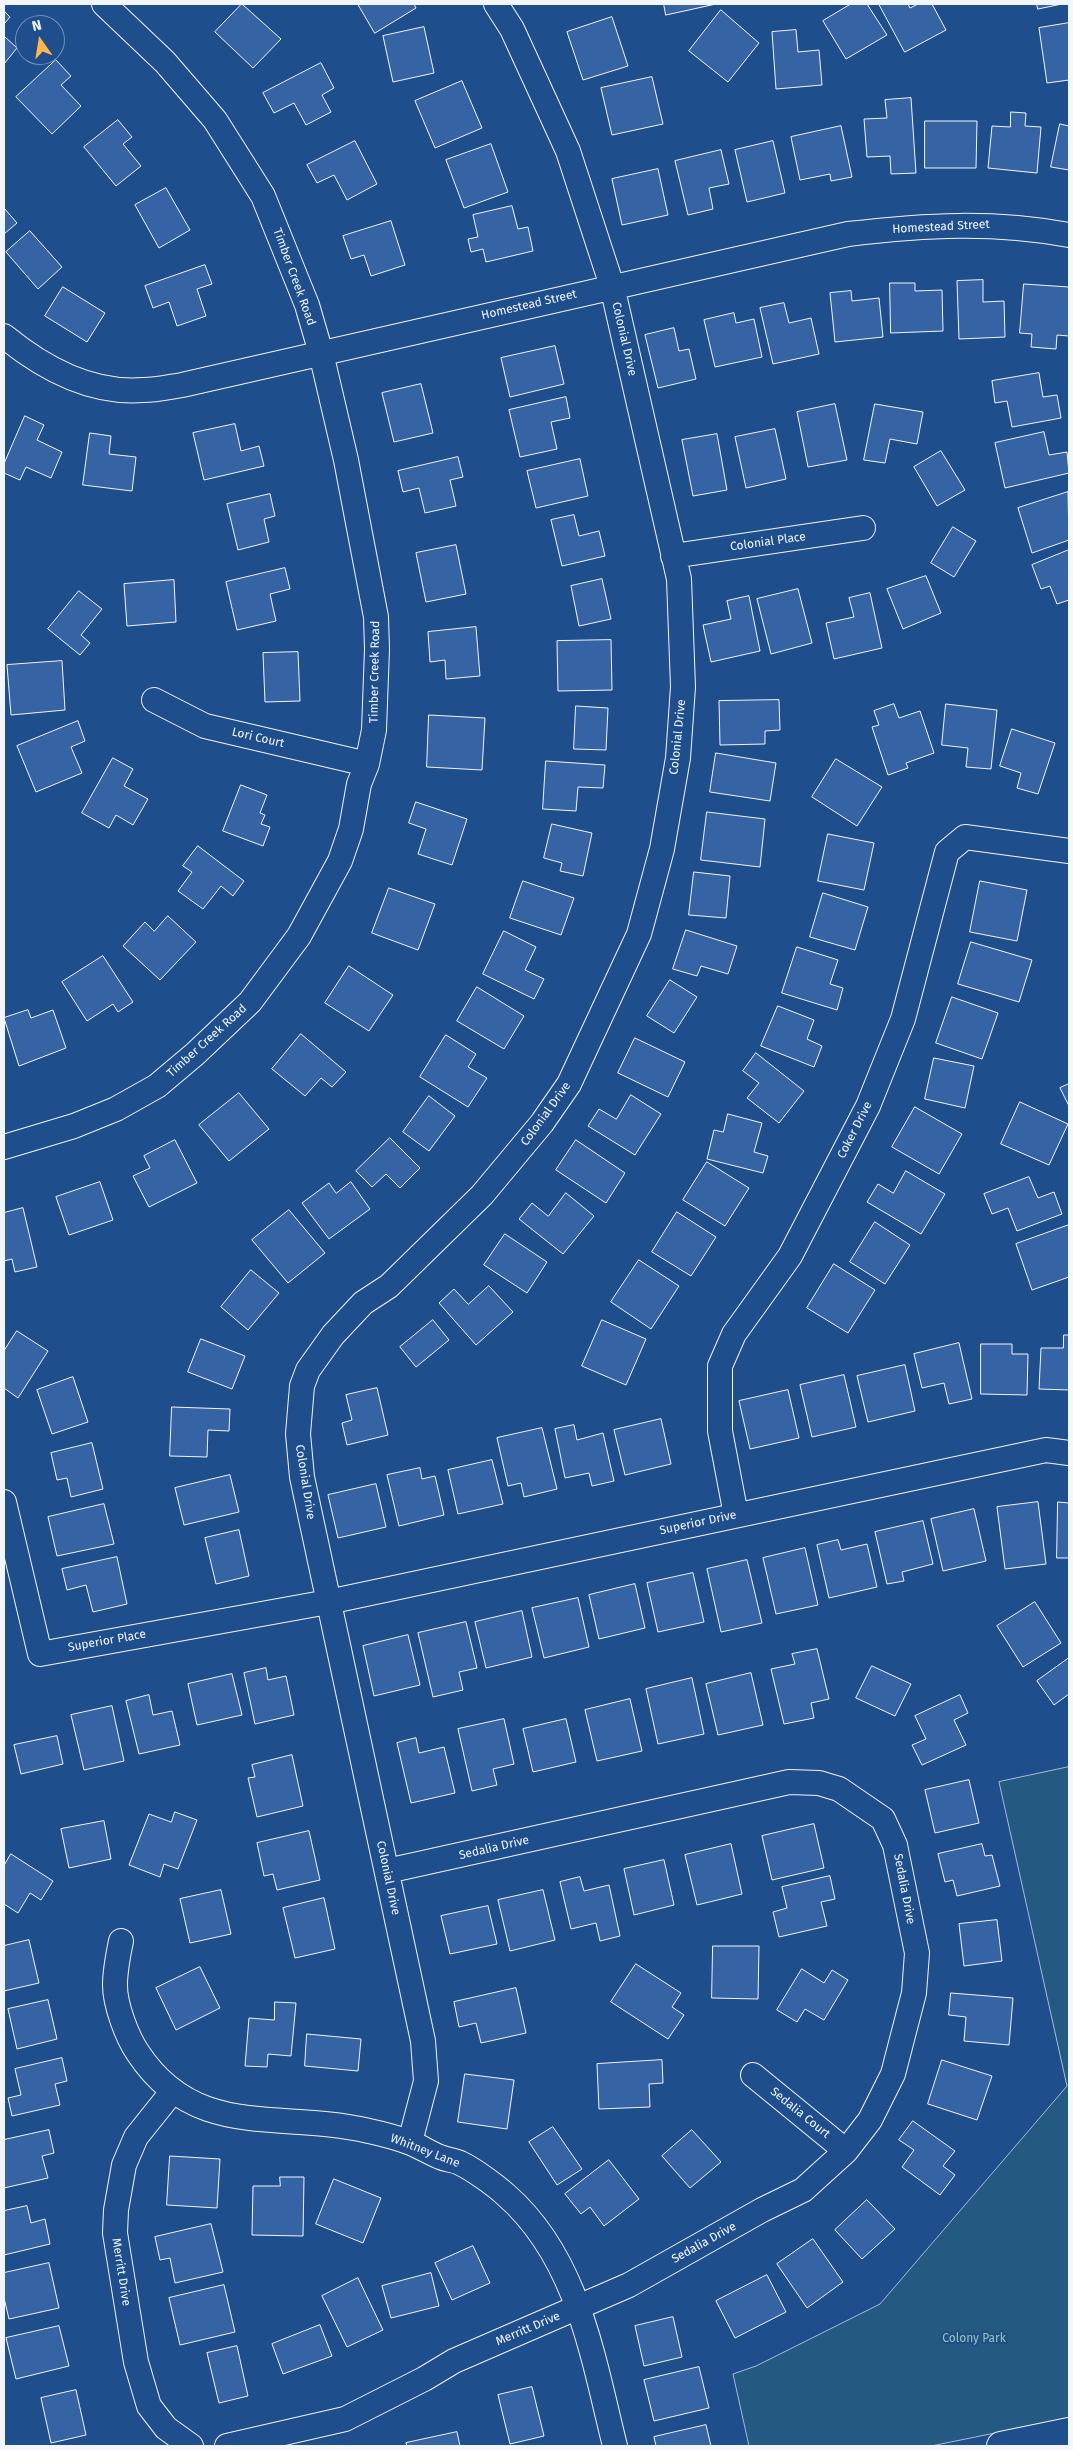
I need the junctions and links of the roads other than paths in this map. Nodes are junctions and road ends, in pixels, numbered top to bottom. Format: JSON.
{"nodes":[{"id":1,"x":104,"y":4,"type":"edge"},
{"id":2,"x":496,"y":4,"type":"edge"},
{"id":3,"x":1069,"y":235,"type":"edge"},
{"id":4,"x":612,"y":286,"type":"junction"},
{"id":5,"x":4,"y":336,"type":"edge"},
{"id":6,"x":321,"y":353,"type":"junction"},
{"id":7,"x":863,"y":528,"type":"dead end"},
{"id":8,"x":673,"y":556,"type":"junction"},
{"id":9,"x":154,"y":700,"type":"dead end"},
{"id":10,"x":367,"y":764,"type":"junction"},
{"id":11,"x":1069,"y":851,"type":"edge"},
{"id":12,"x":4,"y":1147,"type":"edge"},
{"id":13,"x":1069,"y":1452,"type":"edge"},
{"id":14,"x":4,"y":1502,"type":"edge"},
{"id":15,"x":736,"y":1515,"type":"junction"},
{"id":16,"x":328,"y":1602,"type":"junction"},
{"id":17,"x":387,"y":1872,"type":"junction"},
{"id":18,"x":121,"y":1941,"type":"dead end"},
{"id":19,"x":753,"y":2075,"type":"dead end"},
{"id":20,"x":172,"y":2092,"type":"junction"},
{"id":21,"x":410,"y":2142,"type":"junction"},
{"id":22,"x":846,"y":2151,"type":"junction"},
{"id":23,"x":579,"y":2307,"type":"junction"},
{"id":24,"x":1069,"y":2432,"type":"edge"},
{"id":25,"x":191,"y":2446,"type":"edge"},
{"id":26,"x":227,"y":2446,"type":"edge"},
{"id":27,"x":615,"y":2446,"type":"edge"},
{"id":28,"x":1004,"y":2446,"type":"edge"}],
"edges":[{"from":1,"to":6,"type":"street","name":"Timber Creek Road"},
{"from":2,"to":4,"type":"street","name":"Colonial Drive"},
{"from":3,"to":4,"type":"street","name":"Homestead Street"},
{"from":4,"to":6,"type":"street","name":"Homestead Street"},
{"from":4,"to":8,"type":"street","name":"Colonial Drive"},
{"from":5,"to":6,"type":"street","name":"Homestead Street"},
{"from":6,"to":10,"type":"street","name":"Timber Creek Road"},
{"from":7,"to":8,"type":"street","name":"Colonial Place"},
{"from":8,"to":16,"type":"street","name":"Colonial Drive"},
{"from":9,"to":10,"type":"street","name":"Lori Court"},
{"from":10,"to":12,"type":"street","name":"Timber Creek Road"},
{"from":11,"to":15,"type":"street","name":"Coker Drive"},
{"from":13,"to":15,"type":"street","name":"Superior Drive"},
{"from":14,"to":16,"type":"street","name":"Superior Place"},
{"from":15,"to":16,"type":"street","name":"Superior Drive"},
{"from":16,"to":17,"type":"street","name":"Colonial Drive"},
{"from":17,"to":21,"type":"street","name":"Colonial Drive"},
{"from":17,"to":22,"type":"street","name":"Sedalia Drive"},
{"from":18,"to":20,"type":"street","name":"Whitney Lane"},
{"from":19,"to":22,"type":"street","name":"Sedalia Court"},
{"from":20,"to":21,"type":"street","name":"Whitney Lane"},
{"from":20,"to":25,"type":"street","name":"Merritt Drive"},
{"from":21,"to":23,"type":"street","name":"Whitney Lane"},
{"from":22,"to":23,"type":"street","name":"Sedalia Drive"},
{"from":23,"to":26,"type":"street","name":"Merritt Drive"},
{"from":23,"to":27,"type":"street","name":"Whitney Lane"},
{"from":24,"to":28,"type":"main road"}]}
